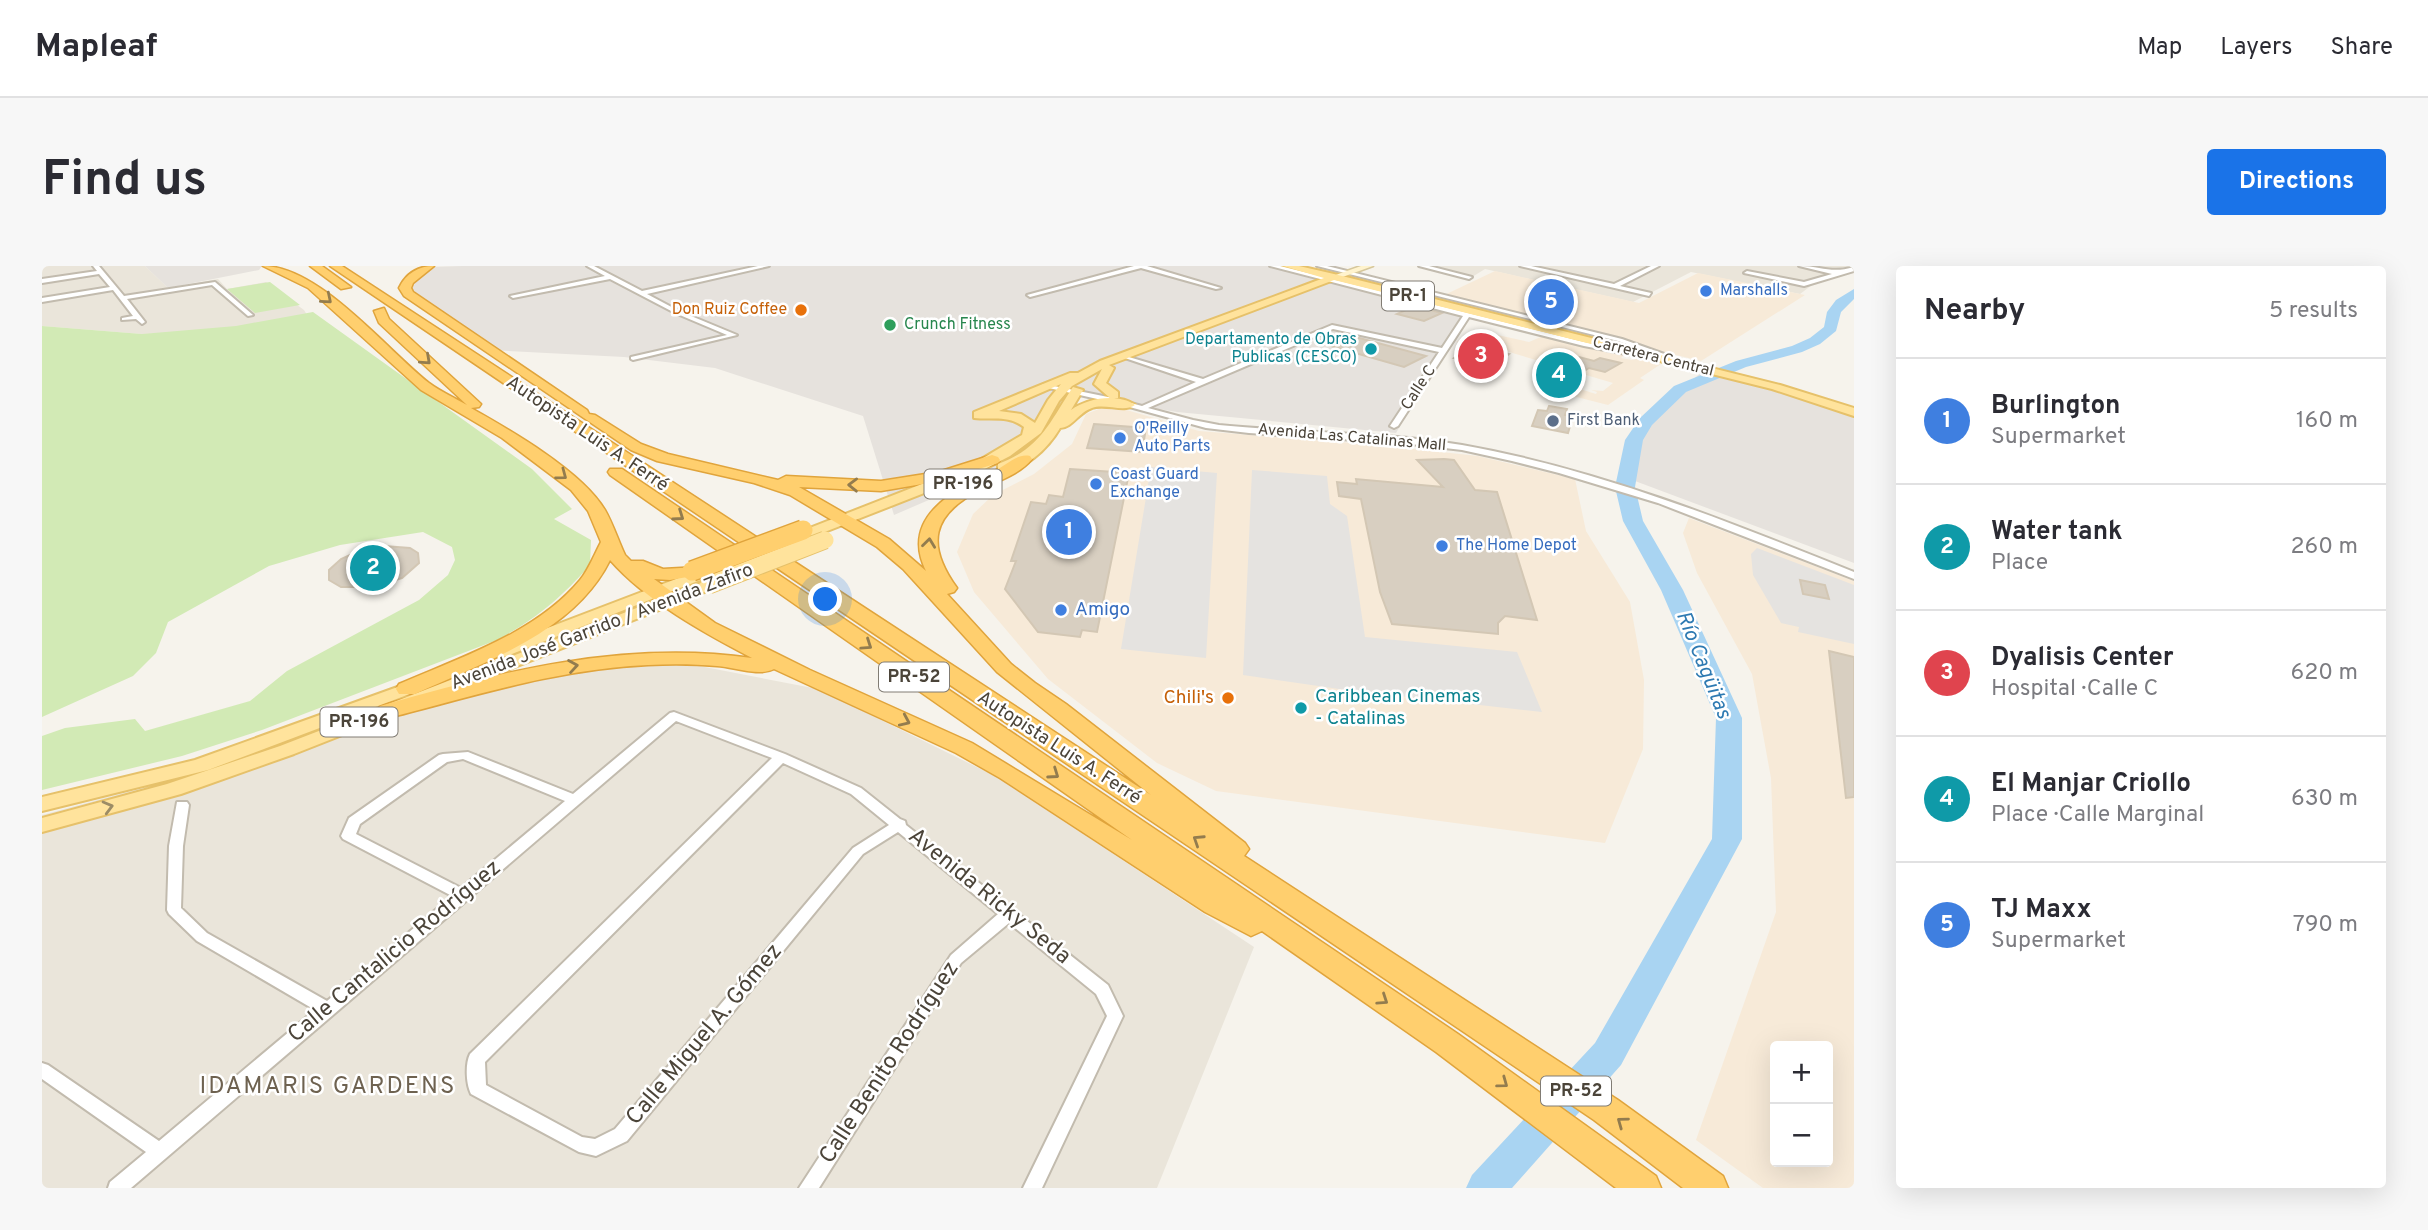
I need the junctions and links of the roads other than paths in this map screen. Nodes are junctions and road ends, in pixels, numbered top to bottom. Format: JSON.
{"nodes":[{"id":1,"x":268,"y":266,"type":"edge"},
{"id":2,"x":315,"y":266,"type":"edge"},
{"id":3,"x":335,"y":266,"type":"edge"},
{"id":4,"x":429,"y":266,"type":"edge"},
{"id":5,"x":590,"y":266,"type":"edge"},
{"id":6,"x":766,"y":266,"type":"edge"},
{"id":7,"x":1141,"y":266,"type":"edge"},
{"id":8,"x":1273,"y":266,"type":"edge"},
{"id":9,"x":1288,"y":266,"type":"edge"},
{"id":10,"x":1304,"y":266,"type":"edge"},
{"id":11,"x":1320,"y":266,"type":"edge"},
{"id":12,"x":1368,"y":266,"type":"edge"},
{"id":13,"x":1422,"y":266,"type":"edge"},
{"id":14,"x":1523,"y":266,"type":"edge"},
{"id":15,"x":1561,"y":266,"type":"edge"},
{"id":16,"x":1656,"y":266,"type":"edge"},
{"id":17,"x":1802,"y":266,"type":"edge"},
{"id":18,"x":98,"y":269,"type":"edge"},
{"id":19,"x":1854,"y":270,"type":"edge"},
{"id":20,"x":1548,"y":272,"type":"junction"},
{"id":21,"x":1747,"y":273,"type":"dead end"},
{"id":22,"x":1840,"y":274,"type":"junction"},
{"id":23,"x":1338,"y":276,"type":"junction"},
{"id":24,"x":611,"y":277,"type":"junction"},
{"id":25,"x":1469,"y":277,"type":"dead end"},
{"id":26,"x":42,"y":281,"type":"edge"},
{"id":27,"x":1308,"y":286,"type":"junction"},
{"id":28,"x":1615,"y":286,"type":"junction"},
{"id":29,"x":114,"y":288,"type":"junction"},
{"id":30,"x":1218,"y":288,"type":"dead end"},
{"id":31,"x":506,"y":292,"type":"dead end"},
{"id":32,"x":641,"y":293,"type":"junction"},
{"id":33,"x":1649,"y":293,"type":"dead end"},
{"id":34,"x":1030,"y":295,"type":"dead end"},
{"id":35,"x":1388,"y":295,"type":"junction"},
{"id":36,"x":123,"y":298,"type":"junction"},
{"id":37,"x":42,"y":300,"type":"edge"},
{"id":38,"x":384,"y":306,"type":"junction"},
{"id":39,"x":250,"y":315,"type":"dead end"},
{"id":40,"x":1467,"y":315,"type":"junction"},
{"id":41,"x":124,"y":319,"type":"dead end"},
{"id":42,"x":1580,"y":341,"type":"junction"},
{"id":43,"x":1444,"y":351,"type":"junction"},
{"id":44,"x":1122,"y":357,"type":"junction"},
{"id":45,"x":633,"y":358,"type":"dead end"},
{"id":46,"x":1666,"y":358,"type":"junction"},
{"id":47,"x":1104,"y":366,"type":"junction"},
{"id":48,"x":1204,"y":382,"type":"junction"},
{"id":49,"x":1062,"y":388,"type":"junction"},
{"id":50,"x":1114,"y":395,"type":"junction"},
{"id":51,"x":1129,"y":405,"type":"junction"},
{"id":52,"x":1146,"y":406,"type":"junction"},
{"id":53,"x":1851,"y":409,"type":"edge"},
{"id":54,"x":582,"y":413,"type":"junction"},
{"id":55,"x":1394,"y":426,"type":"dead end"},
{"id":56,"x":506,"y":435,"type":"junction"},
{"id":57,"x":1028,"y":436,"type":"junction"},
{"id":58,"x":1049,"y":436,"type":"junction"},
{"id":59,"x":1024,"y":458,"type":"junction"},
{"id":60,"x":992,"y":460,"type":"junction"},
{"id":61,"x":1577,"y":471,"type":"junction"},
{"id":62,"x":758,"y":479,"type":"junction"},
{"id":63,"x":811,"y":499,"type":"junction"},
{"id":64,"x":1691,"y":509,"type":"junction"},
{"id":65,"x":850,"y":524,"type":"junction"},
{"id":66,"x":813,"y":534,"type":"junction"},
{"id":67,"x":610,"y":542,"type":"junction"},
{"id":68,"x":1854,"y":567,"type":"edge"},
{"id":69,"x":1854,"y":576,"type":"edge"},
{"id":70,"x":699,"y":577,"type":"junction"},
{"id":71,"x":664,"y":596,"type":"junction"},
{"id":72,"x":802,"y":675,"type":"junction"},
{"id":73,"x":407,"y":689,"type":"junction"},
{"id":74,"x":1058,"y":709,"type":"junction"},
{"id":75,"x":388,"y":711,"type":"junction"},
{"id":76,"x":674,"y":716,"type":"joint"},
{"id":77,"x":780,"y":757,"type":"junction"},
{"id":78,"x":575,"y":800,"type":"junction"},
{"id":79,"x":42,"y":804,"type":"edge"},
{"id":80,"x":182,"y":805,"type":"dead end"},
{"id":81,"x":900,"y":824,"type":"junction"},
{"id":82,"x":42,"y":825,"type":"edge"},
{"id":83,"x":463,"y":895,"type":"junction"},
{"id":84,"x":1009,"y":914,"type":"junction"},
{"id":85,"x":1337,"y":931,"type":"junction"},
{"id":86,"x":1347,"y":975,"type":"junction"},
{"id":87,"x":327,"y":1009,"type":"junction"},
{"id":88,"x":42,"y":1070,"type":"edge"},
{"id":89,"x":160,"y":1152,"type":"junction"},
{"id":90,"x":1700,"y":1179,"type":"edge"},
{"id":91,"x":117,"y":1188,"type":"edge"},
{"id":92,"x":808,"y":1188,"type":"edge"},
{"id":93,"x":1032,"y":1188,"type":"edge"},
{"id":94,"x":1644,"y":1188,"type":"edge"}],
"edges":[{"from":1,"to":56,"type":"highway","one_way":true},
{"from":2,"to":38,"type":"highway","name":"Autopista Luis A. Ferré","number":"PR-52"},
{"from":3,"to":38,"type":"highway","name":"Autopista Luis A. Ferré","number":"PR-52"},
{"from":4,"to":54,"type":"highway"},
{"from":5,"to":24,"type":"street"},
{"from":6,"to":32,"type":"street"},
{"from":7,"to":30,"type":"street"},
{"from":7,"to":34,"type":"street"},
{"from":8,"to":23,"type":"street"},
{"from":8,"to":27,"type":"main road"},
{"from":9,"to":23,"type":"main road","name":"Carretera Central","number":"PR-1"},
{"from":10,"to":23,"type":"main road","name":"Carretera Central","number":"PR-1"},
{"from":11,"to":23,"type":"street"},
{"from":12,"to":23,"type":"street"},
{"from":13,"to":25,"type":"street"},
{"from":14,"to":20,"type":"street"},
{"from":15,"to":20,"type":"street"},
{"from":16,"to":28,"type":"street"},
{"from":17,"to":22,"type":"street"},
{"from":18,"to":26,"type":"street"},
{"from":18,"to":29,"type":"street"},
{"from":19,"to":22,"type":"street"},
{"from":20,"to":28,"type":"street"},
{"from":21,"to":22,"type":"street"},
{"from":23,"to":27,"type":"main road","number":"PR-196"},
{"from":23,"to":35,"type":"street"},
{"from":23,"to":42,"type":"main road","name":"Carretera Central","number":"PR-1"},
{"from":23,"to":46,"type":"main road","name":"Carretera Central","number":"PR-1"},
{"from":24,"to":31,"type":"street"},
{"from":24,"to":32,"type":"street"},
{"from":27,"to":35,"type":"main road"},
{"from":27,"to":44,"type":"main road","number":"PR-196"},
{"from":28,"to":33,"type":"street"},
{"from":29,"to":36,"type":"street"},
{"from":29,"to":37,"type":"street"},
{"from":32,"to":45,"type":"street"},
{"from":35,"to":40,"type":"street"},
{"from":36,"to":39,"type":"street"},
{"from":36,"to":41,"type":"street"},
{"from":38,"to":54,"type":"highway"},
{"from":38,"to":56,"type":"highway","one_way":true},
{"from":85,"to":38,"type":"highway","name":"Autopista Luis A. Ferré","number":"PR-52","one_way":true},
{"from":38,"to":86,"type":"highway","name":"Autopista Luis A. Ferré","number":"PR-52","one_way":true},
{"from":40,"to":42,"type":"street"},
{"from":40,"to":43,"type":"street","name":"Calle C"},
{"from":42,"to":46,"type":"main road","name":"Carretera Central","number":"PR-1"},
{"from":43,"to":48,"type":"street"},
{"from":43,"to":55,"type":"street","name":"Calle C"},
{"from":44,"to":47,"type":"main road","number":"PR-196"},
{"from":44,"to":48,"type":"street"},
{"from":46,"to":53,"type":"main road","name":"Carretera Central","number":"PR-1"},
{"from":47,"to":49,"type":"main road"},
{"from":47,"to":49,"type":"main road","number":"PR-196"},
{"from":47,"to":50,"type":"main road"},
{"from":48,"to":52,"type":"street"},
{"from":49,"to":50,"type":"street","name":"Avenida Las Catalinas Mall"},
{"from":49,"to":51,"type":"street","name":"Avenida Las Catalinas Mall"},
{"from":49,"to":57,"type":"main road","number":"PR-196"},
{"from":49,"to":57,"type":"main road"},
{"from":49,"to":58,"type":"main road","number":"PR-196"},
{"from":50,"to":52,"type":"street","name":"Avenida Las Catalinas Mall"},
{"from":51,"to":58,"type":"main road"},
{"from":51,"to":61,"type":"street","name":"Avenida Las Catalinas Mall"},
{"from":52,"to":61,"type":"street","name":"Avenida Las Catalinas Mall"},
{"from":54,"to":62,"type":"highway"},
{"from":56,"to":67,"type":"highway","one_way":true},
{"from":57,"to":60,"type":"main road","number":"PR-196"},
{"from":58,"to":59,"type":"main road","number":"PR-196"},
{"from":59,"to":65,"type":"main road","number":"PR-196"},
{"from":74,"to":59,"type":"highway","one_way":true},
{"from":60,"to":62,"type":"highway","one_way":true},
{"from":60,"to":65,"type":"main road","number":"PR-196"},
{"from":61,"to":64,"type":"street","name":"Avenida Las Catalinas Mall"},
{"from":62,"to":63,"type":"highway"},
{"from":63,"to":65,"type":"highway"},
{"from":63,"to":66,"type":"highway"},
{"from":64,"to":68,"type":"street","name":"Avenida Las Catalinas Mall"},
{"from":64,"to":69,"type":"street","name":"Avenida Las Catalinas Mall"},
{"from":65,"to":66,"type":"main road","number":"PR-196"},
{"from":65,"to":74,"type":"highway"},
{"from":66,"to":70,"type":"highway","bridge":true},
{"from":67,"to":70,"type":"highway"},
{"from":67,"to":71,"type":"highway"},
{"from":67,"to":73,"type":"highway"},
{"from":70,"to":71,"type":"main road","name":"Avenida José Garrido / Avenida Zafiro","number":"PR-196"},
{"from":71,"to":72,"type":"highway"},
{"from":71,"to":73,"type":"main road","name":"Avenida José Garrido / Avenida Zafiro","number":"PR-196"},
{"from":71,"to":75,"type":"main road","name":"Avenida José Garrido / Avenida Zafiro","number":"PR-196"},
{"from":75,"to":72,"type":"highway","one_way":true},
{"from":72,"to":86,"type":"highway","one_way":true},
{"from":73,"to":79,"type":"main road","name":"Avenida José Garrido / Avenida Zafiro","number":"PR-196"},
{"from":74,"to":85,"type":"highway"},
{"from":82,"to":75,"type":"main road","name":"Avenida José Garrido / Avenida Zafiro","number":"PR-196","one_way":true},
{"from":76,"to":77,"type":"street","name":"Avenida Ricky Seda"},
{"from":76,"to":78,"type":"street","name":"Calle Cantalicio Rodríguez"},
{"from":77,"to":81,"type":"street","name":"Avenida Ricky Seda"},
{"from":77,"to":81,"type":"street","name":"Calle Miguel A. Gómez"},
{"from":78,"to":83,"type":"street","name":"Calle Cantalicio Rodríguez"},
{"from":78,"to":83,"type":"street"},
{"from":80,"to":87,"type":"street"},
{"from":81,"to":84,"type":"street","name":"Avenida Ricky Seda"},
{"from":83,"to":87,"type":"street","name":"Calle Cantalicio Rodríguez"},
{"from":84,"to":92,"type":"street","name":"Calle Benito Rodríguez"},
{"from":84,"to":93,"type":"street","name":"Avenida Ricky Seda"},
{"from":90,"to":85,"type":"highway","name":"Autopista Luis A. Ferré","number":"PR-52","one_way":true},
{"from":86,"to":94,"type":"highway","name":"Autopista Luis A. Ferré","number":"PR-52","one_way":true},
{"from":87,"to":89,"type":"street","name":"Calle Cantalicio Rodríguez"},
{"from":88,"to":89,"type":"street"},
{"from":89,"to":91,"type":"street","name":"Calle Cantalicio Rodríguez"}]}
